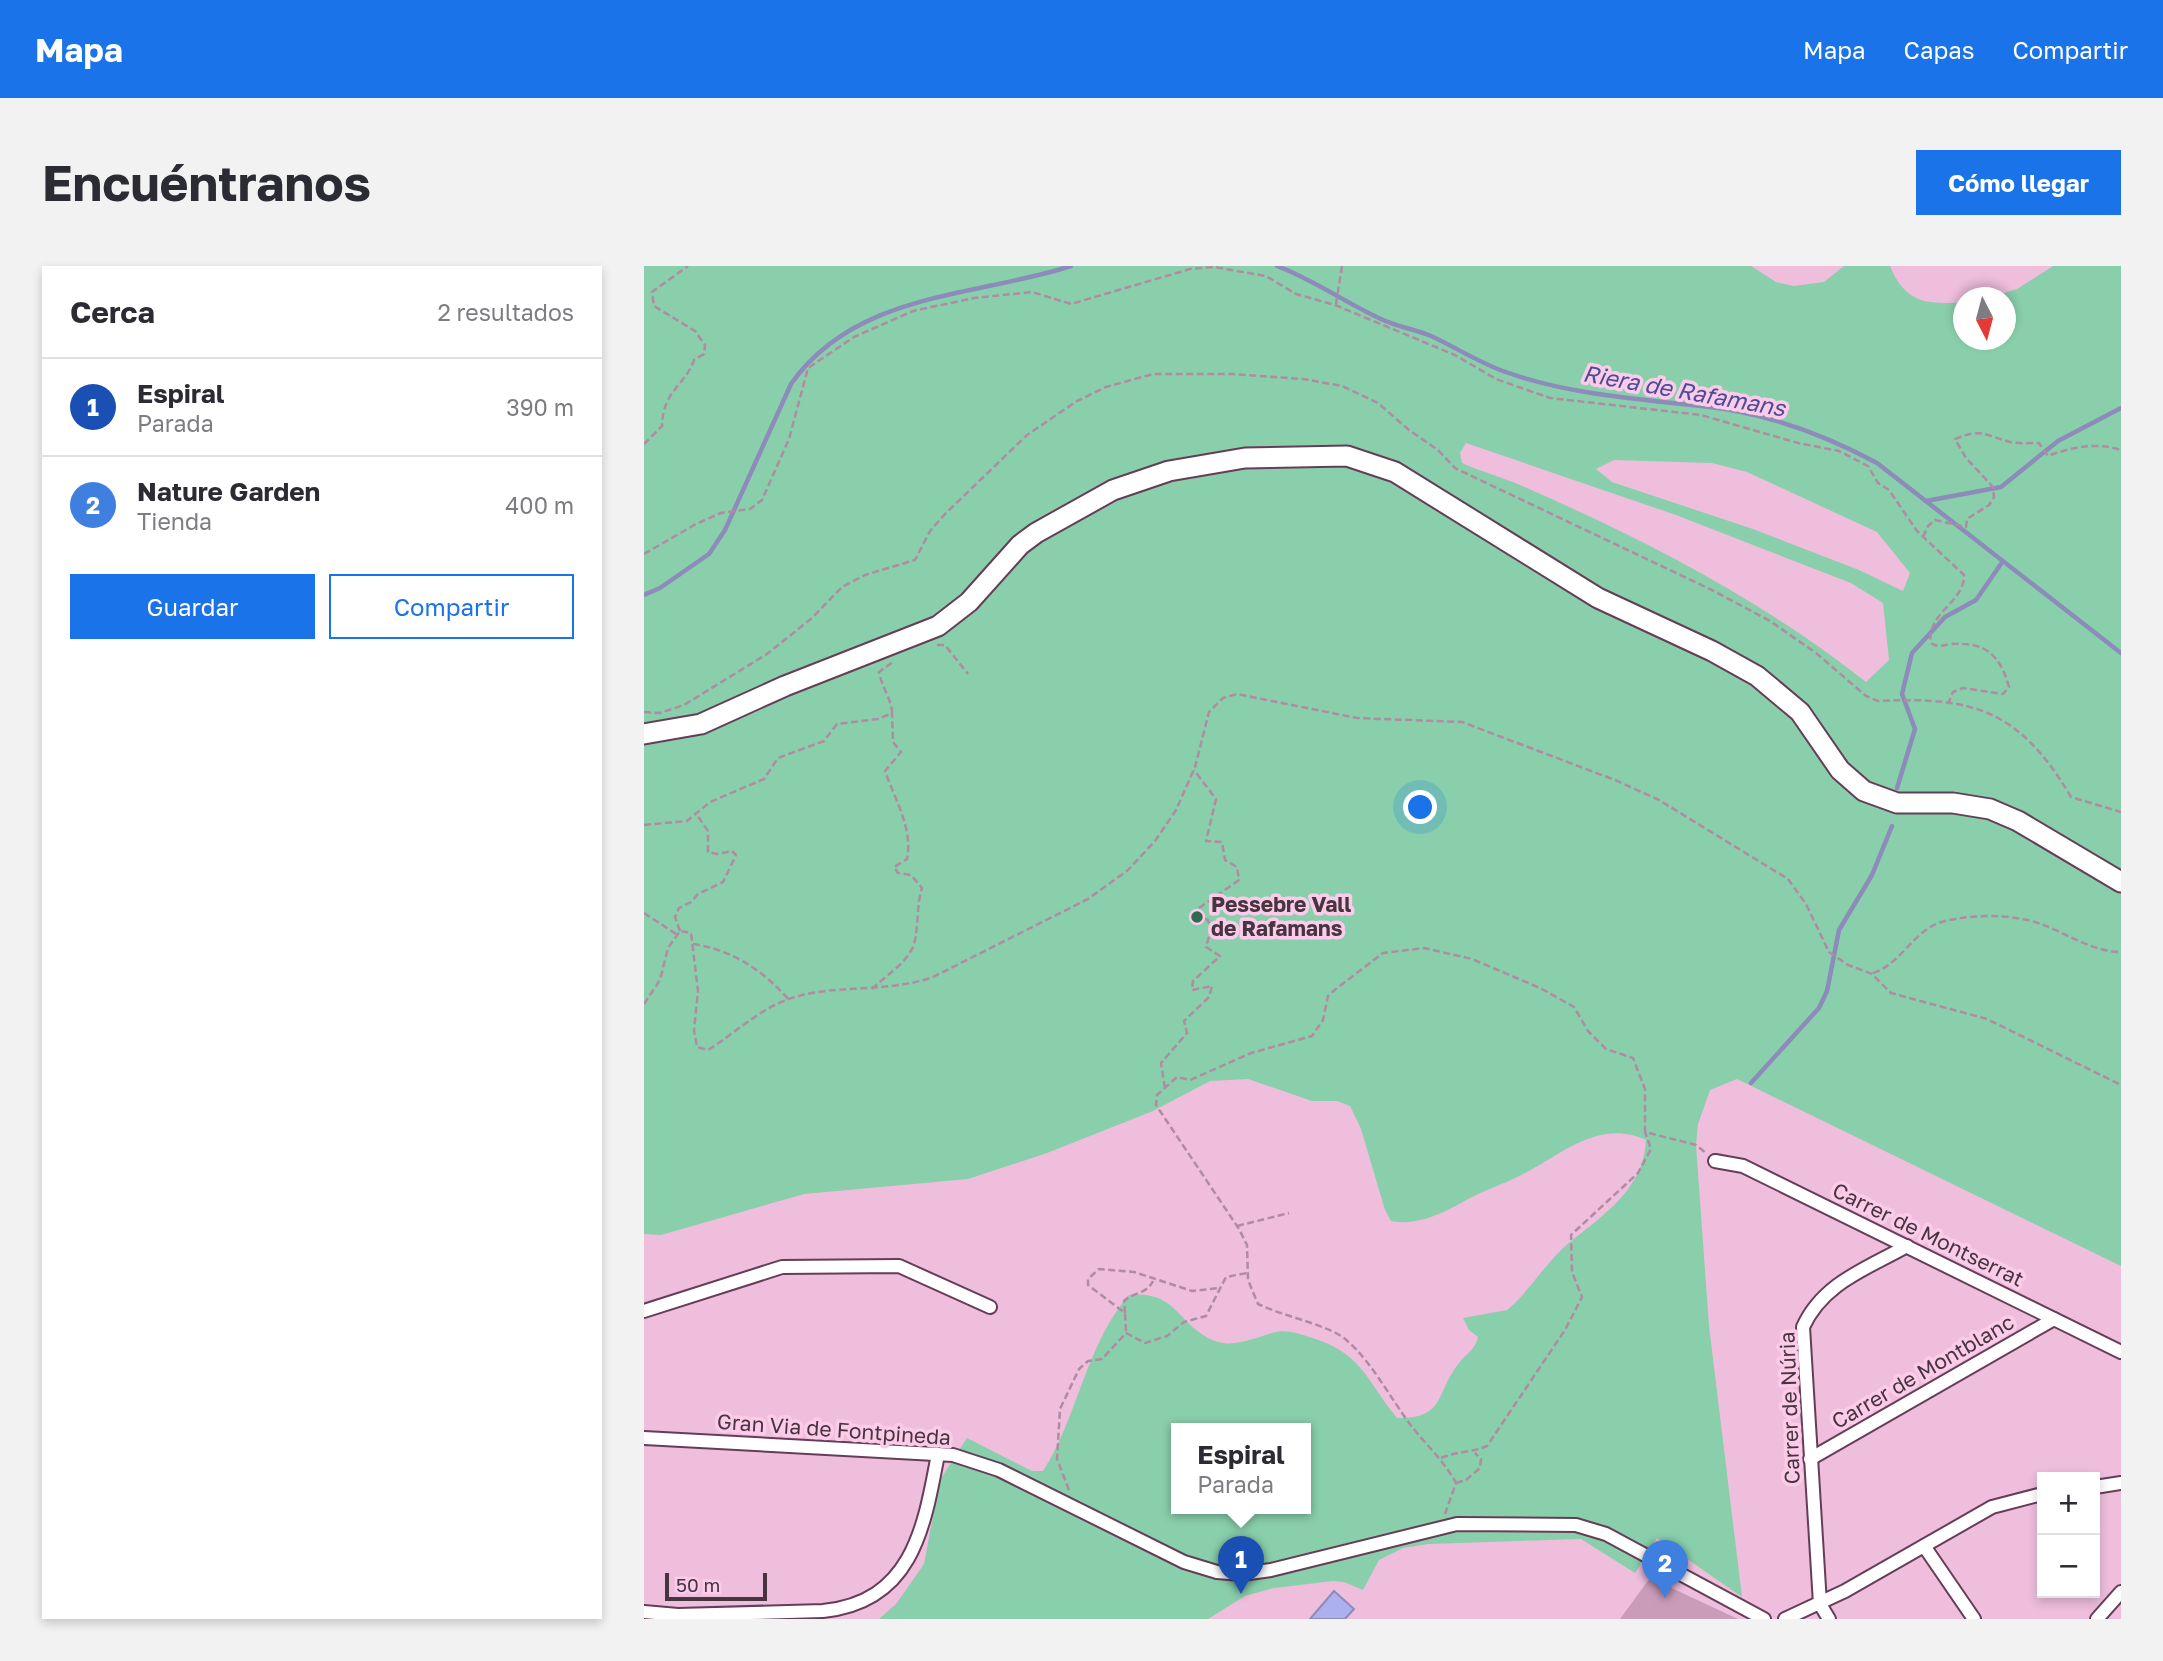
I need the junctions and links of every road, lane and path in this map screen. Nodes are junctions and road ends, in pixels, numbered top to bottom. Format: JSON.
{"nodes":[{"id":1,"x":688,"y":266,"type":"edge"},
{"id":2,"x":1342,"y":266,"type":"edge"},
{"id":3,"x":1335,"y":305,"type":"junction"},
{"id":4,"x":644,"y":444,"type":"edge"},
{"id":5,"x":2121,"y":450,"type":"edge"},
{"id":6,"x":1923,"y":537,"type":"junction"},
{"id":7,"x":644,"y":554,"type":"edge"},
{"id":8,"x":927,"y":646,"type":"dead end"},
{"id":9,"x":896,"y":659,"type":"dead end"},
{"id":10,"x":968,"y":674,"type":"dead end"},
{"id":11,"x":1948,"y":704,"type":"junction"},
{"id":12,"x":644,"y":712,"type":"edge"},
{"id":13,"x":892,"y":713,"type":"junction"},
{"id":14,"x":644,"y":734,"type":"edge"},
{"id":15,"x":1194,"y":770,"type":"junction"},
{"id":16,"x":2121,"y":812,"type":"edge"},
{"id":17,"x":696,"y":814,"type":"junction"},
{"id":18,"x":644,"y":825,"type":"edge"},
{"id":19,"x":2121,"y":882,"type":"edge"},
{"id":20,"x":644,"y":913,"type":"edge"},
{"id":21,"x":680,"y":931,"type":"junction"},
{"id":22,"x":676,"y":934,"type":"junction"},
{"id":23,"x":693,"y":944,"type":"junction"},
{"id":24,"x":2121,"y":952,"type":"edge"},
{"id":25,"x":1872,"y":974,"type":"junction"},
{"id":26,"x":872,"y":989,"type":"junction"},
{"id":27,"x":789,"y":1000,"type":"junction"},
{"id":28,"x":644,"y":1004,"type":"edge"},
{"id":29,"x":2121,"y":1085,"type":"edge"},
{"id":30,"x":1165,"y":1088,"type":"junction"},
{"id":31,"x":1645,"y":1132,"type":"junction"},
{"id":32,"x":1715,"y":1161,"type":"joint"},
{"id":33,"x":1289,"y":1213,"type":"dead end"},
{"id":34,"x":1237,"y":1226,"type":"junction"},
{"id":35,"x":1907,"y":1246,"type":"junction"},
{"id":36,"x":1247,"y":1273,"type":"junction"},
{"id":37,"x":1153,"y":1280,"type":"junction"},
{"id":38,"x":1219,"y":1288,"type":"junction"},
{"id":39,"x":990,"y":1307,"type":"dead end"},
{"id":40,"x":644,"y":1311,"type":"edge"},
{"id":41,"x":1125,"y":1313,"type":"junction"},
{"id":42,"x":2054,"y":1319,"type":"junction"},
{"id":43,"x":1126,"y":1333,"type":"junction"},
{"id":44,"x":2121,"y":1352,"type":"edge"},
{"id":45,"x":644,"y":1438,"type":"edge"},
{"id":46,"x":1475,"y":1451,"type":"junction"},
{"id":47,"x":938,"y":1454,"type":"junction"},
{"id":48,"x":1441,"y":1458,"type":"junction"},
{"id":49,"x":1811,"y":1459,"type":"junction"},
{"id":50,"x":1457,"y":1483,"type":"junction"},
{"id":51,"x":2121,"y":1483,"type":"edge"},
{"id":52,"x":2100,"y":1486,"type":"edge"},
{"id":53,"x":2037,"y":1495,"type":"edge"},
{"id":54,"x":1066,"y":1503,"type":"junction"},
{"id":55,"x":1443,"y":1527,"type":"junction"},
{"id":56,"x":1924,"y":1546,"type":"junction"},
{"id":57,"x":2121,"y":1592,"type":"edge"},
{"id":58,"x":1820,"y":1604,"type":"junction"},
{"id":59,"x":644,"y":1612,"type":"edge"},
{"id":60,"x":1764,"y":1619,"type":"edge"},
{"id":61,"x":1785,"y":1619,"type":"edge"},
{"id":62,"x":1829,"y":1619,"type":"edge"},
{"id":63,"x":1973,"y":1619,"type":"edge"},
{"id":64,"x":2097,"y":1619,"type":"edge"}],
"edges":[{"from":1,"to":4,"type":"path"},
{"from":2,"to":3,"type":"path"},
{"from":3,"to":6,"type":"path"},
{"from":3,"to":7,"type":"path"},
{"from":5,"to":6,"type":"path"},
{"from":6,"to":11,"type":"path"},
{"from":8,"to":10,"type":"path"},
{"from":9,"to":13,"type":"path"},
{"from":11,"to":12,"type":"path"},
{"from":11,"to":16,"type":"path"},
{"from":13,"to":17,"type":"path"},
{"from":13,"to":26,"type":"path"},
{"from":14,"to":19,"type":"main road"},
{"from":15,"to":25,"type":"path"},
{"from":15,"to":26,"type":"path"},
{"from":15,"to":30,"type":"path"},
{"from":17,"to":18,"type":"path"},
{"from":17,"to":21,"type":"path"},
{"from":20,"to":22,"type":"path"},
{"from":21,"to":22,"type":"path"},
{"from":21,"to":23,"type":"path"},
{"from":22,"to":28,"type":"path"},
{"from":23,"to":27,"type":"path"},
{"from":23,"to":27,"type":"path"},
{"from":24,"to":25,"type":"path"},
{"from":25,"to":29,"type":"path"},
{"from":26,"to":27,"type":"path"},
{"from":30,"to":31,"type":"path"},
{"from":30,"to":34,"type":"path"},
{"from":31,"to":32,"type":"path"},
{"from":31,"to":46,"type":"path"},
{"from":32,"to":35,"type":"street","name":"Carrer de Montserrat"},
{"from":33,"to":34,"type":"path"},
{"from":34,"to":36,"type":"path"},
{"from":35,"to":42,"type":"street","name":"Carrer de Montserrat"},
{"from":35,"to":49,"type":"street","name":"Carrer de Núria"},
{"from":36,"to":38,"type":"path"},
{"from":36,"to":48,"type":"path"},
{"from":37,"to":38,"type":"path"},
{"from":37,"to":41,"type":"path"},
{"from":37,"to":41,"type":"path"},
{"from":38,"to":43,"type":"path"},
{"from":39,"to":40,"type":"street"},
{"from":41,"to":43,"type":"path"},
{"from":42,"to":44,"type":"street","name":"Carrer de Montserrat"},
{"from":42,"to":49,"type":"street","name":"Carrer de Montblanc"},
{"from":43,"to":54,"type":"path"},
{"from":45,"to":47,"type":"street","name":"Gran Via de Fontpineda"},
{"from":46,"to":48,"type":"path"},
{"from":46,"to":50,"type":"path"},
{"from":47,"to":54,"type":"street","name":"Gran Via de Fontpineda"},
{"from":47,"to":59,"type":"street"},
{"from":48,"to":50,"type":"path"},
{"from":49,"to":58,"type":"street","name":"Carrer de Núria"},
{"from":50,"to":55,"type":"path"},
{"from":51,"to":52,"type":"street"},
{"from":53,"to":56,"type":"street"},
{"from":54,"to":55,"type":"street","name":"Gran Via de Fontpineda"},
{"from":55,"to":60,"type":"street","name":"Gran Via de Fontpineda"},
{"from":56,"to":58,"type":"street"},
{"from":56,"to":63,"type":"street"},
{"from":57,"to":64,"type":"street"},
{"from":58,"to":61,"type":"street"},
{"from":58,"to":62,"type":"street","name":"Carrer de Núria"}]}
